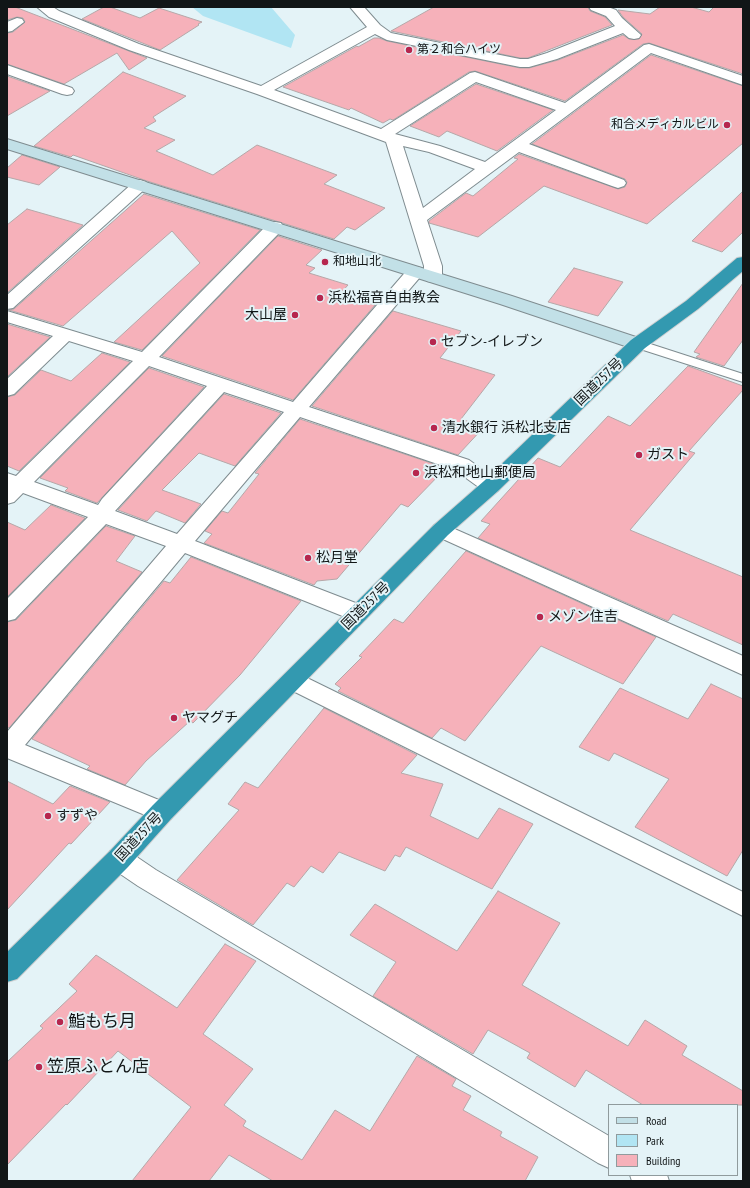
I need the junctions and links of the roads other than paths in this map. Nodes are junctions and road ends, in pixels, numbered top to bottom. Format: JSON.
{"nodes":[{"id":1,"x":44,"y":7,"type":"edge"},
{"id":2,"x":357,"y":7,"type":"edge"},
{"id":3,"x":596,"y":7,"type":"edge"},
{"id":4,"x":625,"y":27,"type":"junction"},
{"id":5,"x":375,"y":28,"type":"junction"},
{"id":6,"x":649,"y":48,"type":"junction"},
{"id":7,"x":7,"y":69,"type":"edge"},
{"id":8,"x":743,"y":81,"type":"edge"},
{"id":9,"x":67,"y":91,"type":"dead end"},
{"id":10,"x":262,"y":91,"type":"junction"},
{"id":11,"x":568,"y":109,"type":"junction"},
{"id":12,"x":388,"y":137,"type":"junction"},
{"id":13,"x":7,"y":144,"type":"edge"},
{"id":14,"x":516,"y":145,"type":"junction"},
{"id":15,"x":487,"y":168,"type":"junction"},
{"id":16,"x":618,"y":183,"type":"dead end"},
{"id":17,"x":140,"y":185,"type":"junction"},
{"id":18,"x":418,"y":219,"type":"junction"},
{"id":19,"x":275,"y":227,"type":"junction"},
{"id":20,"x":743,"y":262,"type":"edge"},
{"id":21,"x":424,"y":274,"type":"junction"},
{"id":22,"x":7,"y":304,"type":"edge"},
{"id":23,"x":7,"y":316,"type":"edge"},
{"id":24,"x":65,"y":335,"type":"junction"},
{"id":25,"x":638,"y":344,"type":"junction"},
{"id":26,"x":146,"y":359,"type":"junction"},
{"id":27,"x":743,"y":378,"type":"edge"},
{"id":28,"x":219,"y":385,"type":"junction"},
{"id":29,"x":7,"y":390,"type":"edge"},
{"id":30,"x":296,"y":410,"type":"junction"},
{"id":31,"x":491,"y":486,"type":"junction"},
{"id":32,"x":11,"y":487,"type":"edge"},
{"id":33,"x":102,"y":515,"type":"junction"},
{"id":34,"x":441,"y":530,"type":"junction"},
{"id":35,"x":182,"y":544,"type":"junction"},
{"id":36,"x":7,"y":613,"type":"edge"},
{"id":37,"x":358,"y":613,"type":"junction"},
{"id":38,"x":743,"y":666,"type":"edge"},
{"id":39,"x":292,"y":681,"type":"junction"},
{"id":40,"x":7,"y":744,"type":"edge"},
{"id":41,"x":7,"y":748,"type":"edge"},
{"id":42,"x":162,"y":812,"type":"junction"},
{"id":43,"x":119,"y":859,"type":"junction"},
{"id":44,"x":743,"y":905,"type":"edge"},
{"id":45,"x":7,"y":970,"type":"edge"},
{"id":46,"x":608,"y":1152,"type":"edge"}],
"edges":[{"from":1,"to":10,"type":"street"},
{"from":2,"to":5,"type":"street"},
{"from":3,"to":4,"type":"street"},
{"from":4,"to":5,"type":"street"},
{"from":4,"to":6,"type":"street"},
{"from":5,"to":10,"type":"street"},
{"from":6,"to":8,"type":"street"},
{"from":6,"to":11,"type":"street"},
{"from":7,"to":9,"type":"street"},
{"from":10,"to":12,"type":"street"},
{"from":11,"to":12,"type":"street"},
{"from":11,"to":14,"type":"street"},
{"from":12,"to":15,"type":"street"},
{"from":12,"to":18,"type":"street"},
{"from":13,"to":17,"type":"street"},
{"from":14,"to":15,"type":"street"},
{"from":14,"to":16,"type":"street"},
{"from":15,"to":18,"type":"street"},
{"from":17,"to":19,"type":"street"},
{"from":17,"to":22,"type":"street"},
{"from":18,"to":21,"type":"street"},
{"from":19,"to":21,"type":"street"},
{"from":19,"to":26,"type":"street"},
{"from":20,"to":25,"type":"highway","name":"国道257号"},
{"from":21,"to":25,"type":"street"},
{"from":21,"to":30,"type":"street"},
{"from":23,"to":24,"type":"street"},
{"from":24,"to":26,"type":"street"},
{"from":24,"to":29,"type":"street"},
{"from":25,"to":27,"type":"lane"},
{"from":25,"to":31,"type":"highway","name":"国道257号"},
{"from":26,"to":28,"type":"street"},
{"from":26,"to":32,"type":"street"},
{"from":28,"to":30,"type":"street"},
{"from":28,"to":33,"type":"street"},
{"from":30,"to":31,"type":"street"},
{"from":30,"to":35,"type":"street"},
{"from":31,"to":34,"type":"highway","name":"国道257号"},
{"from":32,"to":33,"type":"street"},
{"from":33,"to":35,"type":"street"},
{"from":33,"to":36,"type":"street"},
{"from":34,"to":37,"type":"highway","name":"国道257号"},
{"from":34,"to":38,"type":"street"},
{"from":35,"to":37,"type":"street"},
{"from":35,"to":40,"type":"street"},
{"from":37,"to":39,"type":"highway","name":"国道257号"},
{"from":39,"to":42,"type":"highway","name":"国道257号"},
{"from":39,"to":44,"type":"street"},
{"from":41,"to":42,"type":"street"},
{"from":42,"to":43,"type":"highway","name":"国道257号"},
{"from":43,"to":45,"type":"highway","name":"国道257号"},
{"from":43,"to":46,"type":"street"}]}
